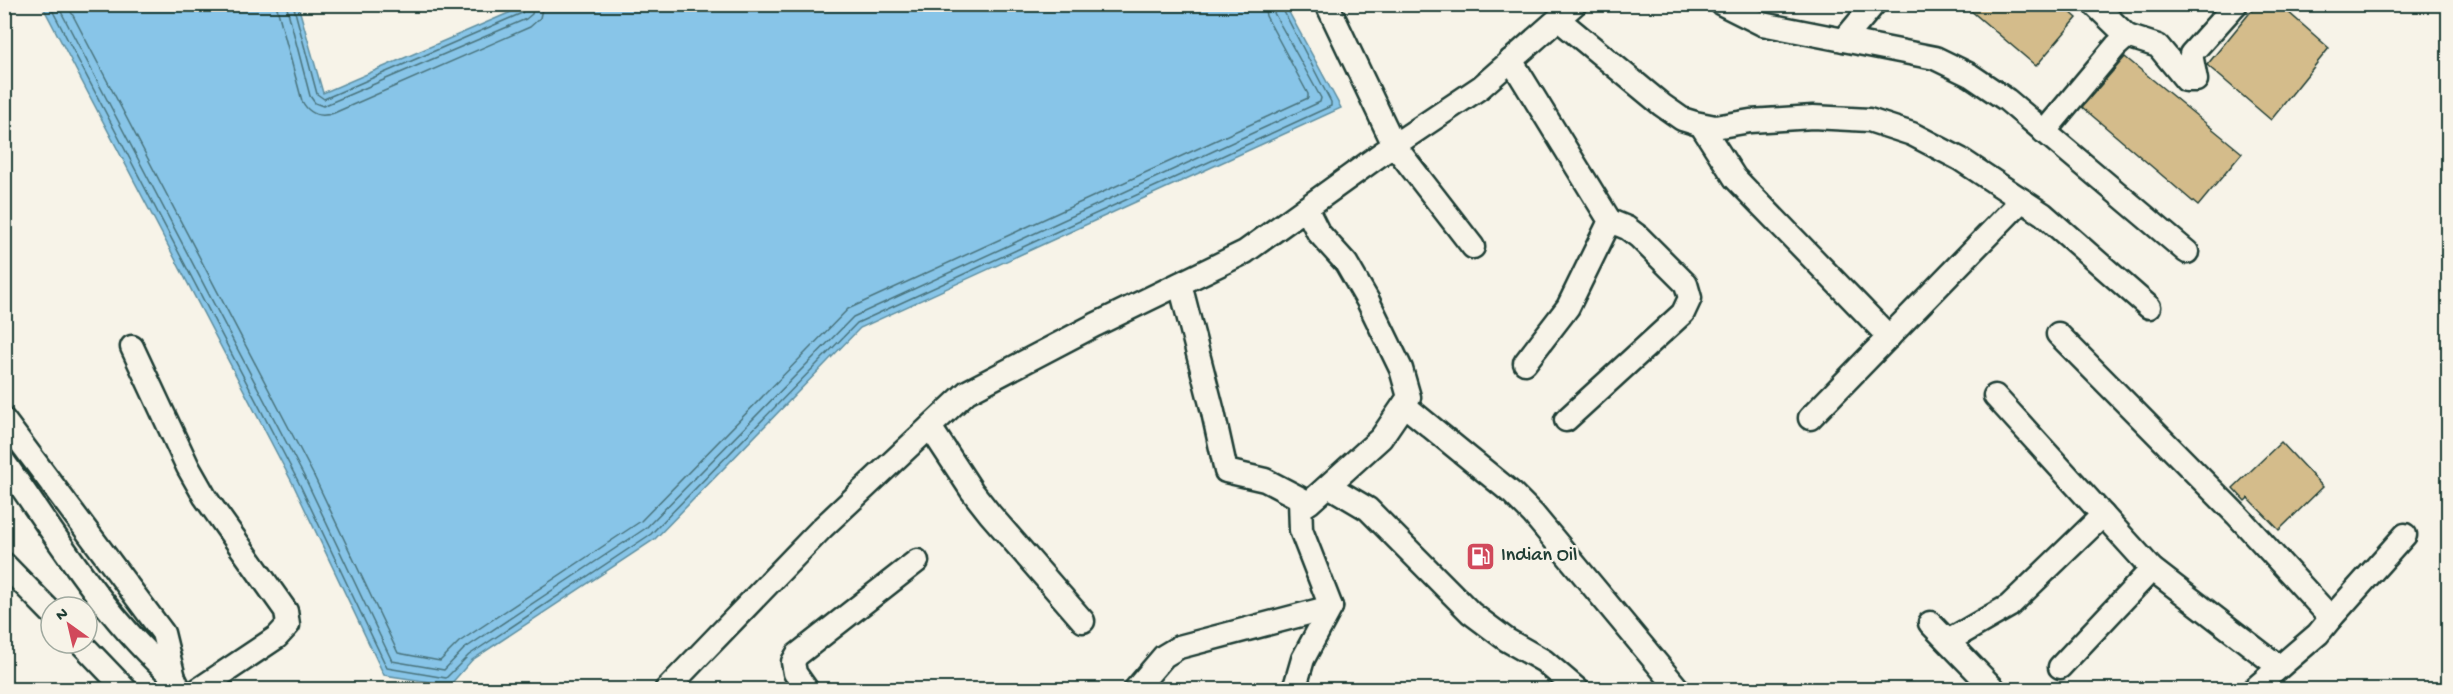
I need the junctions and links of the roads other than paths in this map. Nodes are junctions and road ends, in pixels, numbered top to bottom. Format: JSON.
{"nodes":[{"id":1,"x":1327,"y":4,"type":"edge"},
{"id":2,"x":1722,"y":4,"type":"edge"},
{"id":3,"x":1874,"y":4,"type":"edge"},
{"id":4,"x":2094,"y":4,"type":"edge"},
{"id":5,"x":2236,"y":4,"type":"edge"},
{"id":6,"x":1566,"y":12,"type":"edge"},
{"id":7,"x":2127,"y":36,"type":"junction"},
{"id":8,"x":1844,"y":40,"type":"junction"},
{"id":9,"x":1511,"y":60,"type":"junction"},
{"id":10,"x":1701,"y":125,"type":"junction"},
{"id":11,"x":2044,"y":132,"type":"junction"},
{"id":12,"x":1394,"y":145,"type":"junction"},
{"id":13,"x":2022,"y":200,"type":"junction"},
{"id":14,"x":1306,"y":208,"type":"junction"},
{"id":15,"x":1610,"y":221,"type":"junction"},
{"id":16,"x":1473,"y":247,"type":"dead end"},
{"id":17,"x":2187,"y":252,"type":"dead end"},
{"id":18,"x":1180,"y":284,"type":"junction"},
{"id":19,"x":2149,"y":307,"type":"dead end"},
{"id":20,"x":2058,"y":334,"type":"dead end"},
{"id":21,"x":1889,"y":337,"type":"junction"},
{"id":22,"x":132,"y":347,"type":"dead end"},
{"id":23,"x":1525,"y":363,"type":"dead end"},
{"id":24,"x":1995,"y":396,"type":"dead end"},
{"id":25,"x":1404,"y":405,"type":"junction"},
{"id":26,"x":1810,"y":418,"type":"dead end"},
{"id":27,"x":4,"y":420,"type":"edge"},
{"id":28,"x":1566,"y":420,"type":"dead end"},
{"id":29,"x":930,"y":427,"type":"junction"},
{"id":30,"x":4,"y":462,"type":"edge"},
{"id":31,"x":1329,"y":486,"type":"junction"},
{"id":32,"x":1300,"y":499,"type":"junction"},
{"id":33,"x":2103,"y":515,"type":"junction"},
{"id":34,"x":2405,"y":535,"type":"dead end"},
{"id":35,"x":917,"y":561,"type":"dead end"},
{"id":36,"x":4,"y":564,"type":"edge"},
{"id":37,"x":2152,"y":569,"type":"junction"},
{"id":38,"x":39,"y":600,"type":"edge"},
{"id":39,"x":1331,"y":607,"type":"junction"},
{"id":40,"x":2331,"y":618,"type":"junction"},
{"id":41,"x":1083,"y":621,"type":"dead end"},
{"id":42,"x":1930,"y":623,"type":"dead end"},
{"id":43,"x":1948,"y":641,"type":"junction"},
{"id":44,"x":92,"y":655,"type":"edge"},
{"id":45,"x":2060,"y":667,"type":"dead end"},
{"id":46,"x":2279,"y":667,"type":"junction"},
{"id":47,"x":177,"y":684,"type":"edge"},
{"id":48,"x":126,"y":690,"type":"edge"},
{"id":49,"x":198,"y":690,"type":"edge"},
{"id":50,"x":666,"y":690,"type":"edge"},
{"id":51,"x":807,"y":690,"type":"edge"},
{"id":52,"x":1135,"y":690,"type":"edge"},
{"id":53,"x":1294,"y":690,"type":"edge"},
{"id":54,"x":1578,"y":690,"type":"edge"},
{"id":55,"x":1679,"y":690,"type":"edge"},
{"id":56,"x":1995,"y":690,"type":"edge"},
{"id":57,"x":2253,"y":690,"type":"edge"}],
"edges":[{"from":1,"to":12,"type":"street"},
{"from":2,"to":8,"type":"street"},
{"from":3,"to":8,"type":"street"},
{"from":4,"to":7,"type":"street"},
{"from":5,"to":7,"type":"street"},
{"from":6,"to":9,"type":"street"},
{"from":6,"to":10,"type":"street"},
{"from":7,"to":11,"type":"street"},
{"from":8,"to":11,"type":"street"},
{"from":9,"to":12,"type":"street"},
{"from":9,"to":15,"type":"street"},
{"from":10,"to":13,"type":"street"},
{"from":10,"to":21,"type":"street"},
{"from":11,"to":17,"type":"street"},
{"from":12,"to":14,"type":"street"},
{"from":12,"to":16,"type":"street"},
{"from":13,"to":19,"type":"street"},
{"from":13,"to":21,"type":"street"},
{"from":14,"to":18,"type":"street"},
{"from":14,"to":25,"type":"street"},
{"from":15,"to":23,"type":"street"},
{"from":15,"to":28,"type":"street"},
{"from":18,"to":29,"type":"street"},
{"from":18,"to":32,"type":"street"},
{"from":20,"to":40,"type":"street"},
{"from":21,"to":26,"type":"street"},
{"from":22,"to":49,"type":"street"},
{"from":24,"to":33,"type":"street"},
{"from":25,"to":31,"type":"street"},
{"from":25,"to":55,"type":"street"},
{"from":27,"to":47,"type":"street"},
{"from":29,"to":41,"type":"street"},
{"from":29,"to":50,"type":"street"},
{"from":30,"to":47,"type":"street"},
{"from":31,"to":32,"type":"street"},
{"from":31,"to":54,"type":"street"},
{"from":32,"to":39,"type":"street"},
{"from":33,"to":37,"type":"street"},
{"from":33,"to":43,"type":"street"},
{"from":34,"to":40,"type":"street"},
{"from":35,"to":51,"type":"street"},
{"from":36,"to":38,"type":"street"},
{"from":37,"to":45,"type":"street"},
{"from":37,"to":46,"type":"street"},
{"from":39,"to":52,"type":"street"},
{"from":39,"to":53,"type":"street"},
{"from":40,"to":46,"type":"street"},
{"from":42,"to":43,"type":"street"},
{"from":43,"to":56,"type":"street"},
{"from":44,"to":48,"type":"street"},
{"from":46,"to":57,"type":"street"}]}
